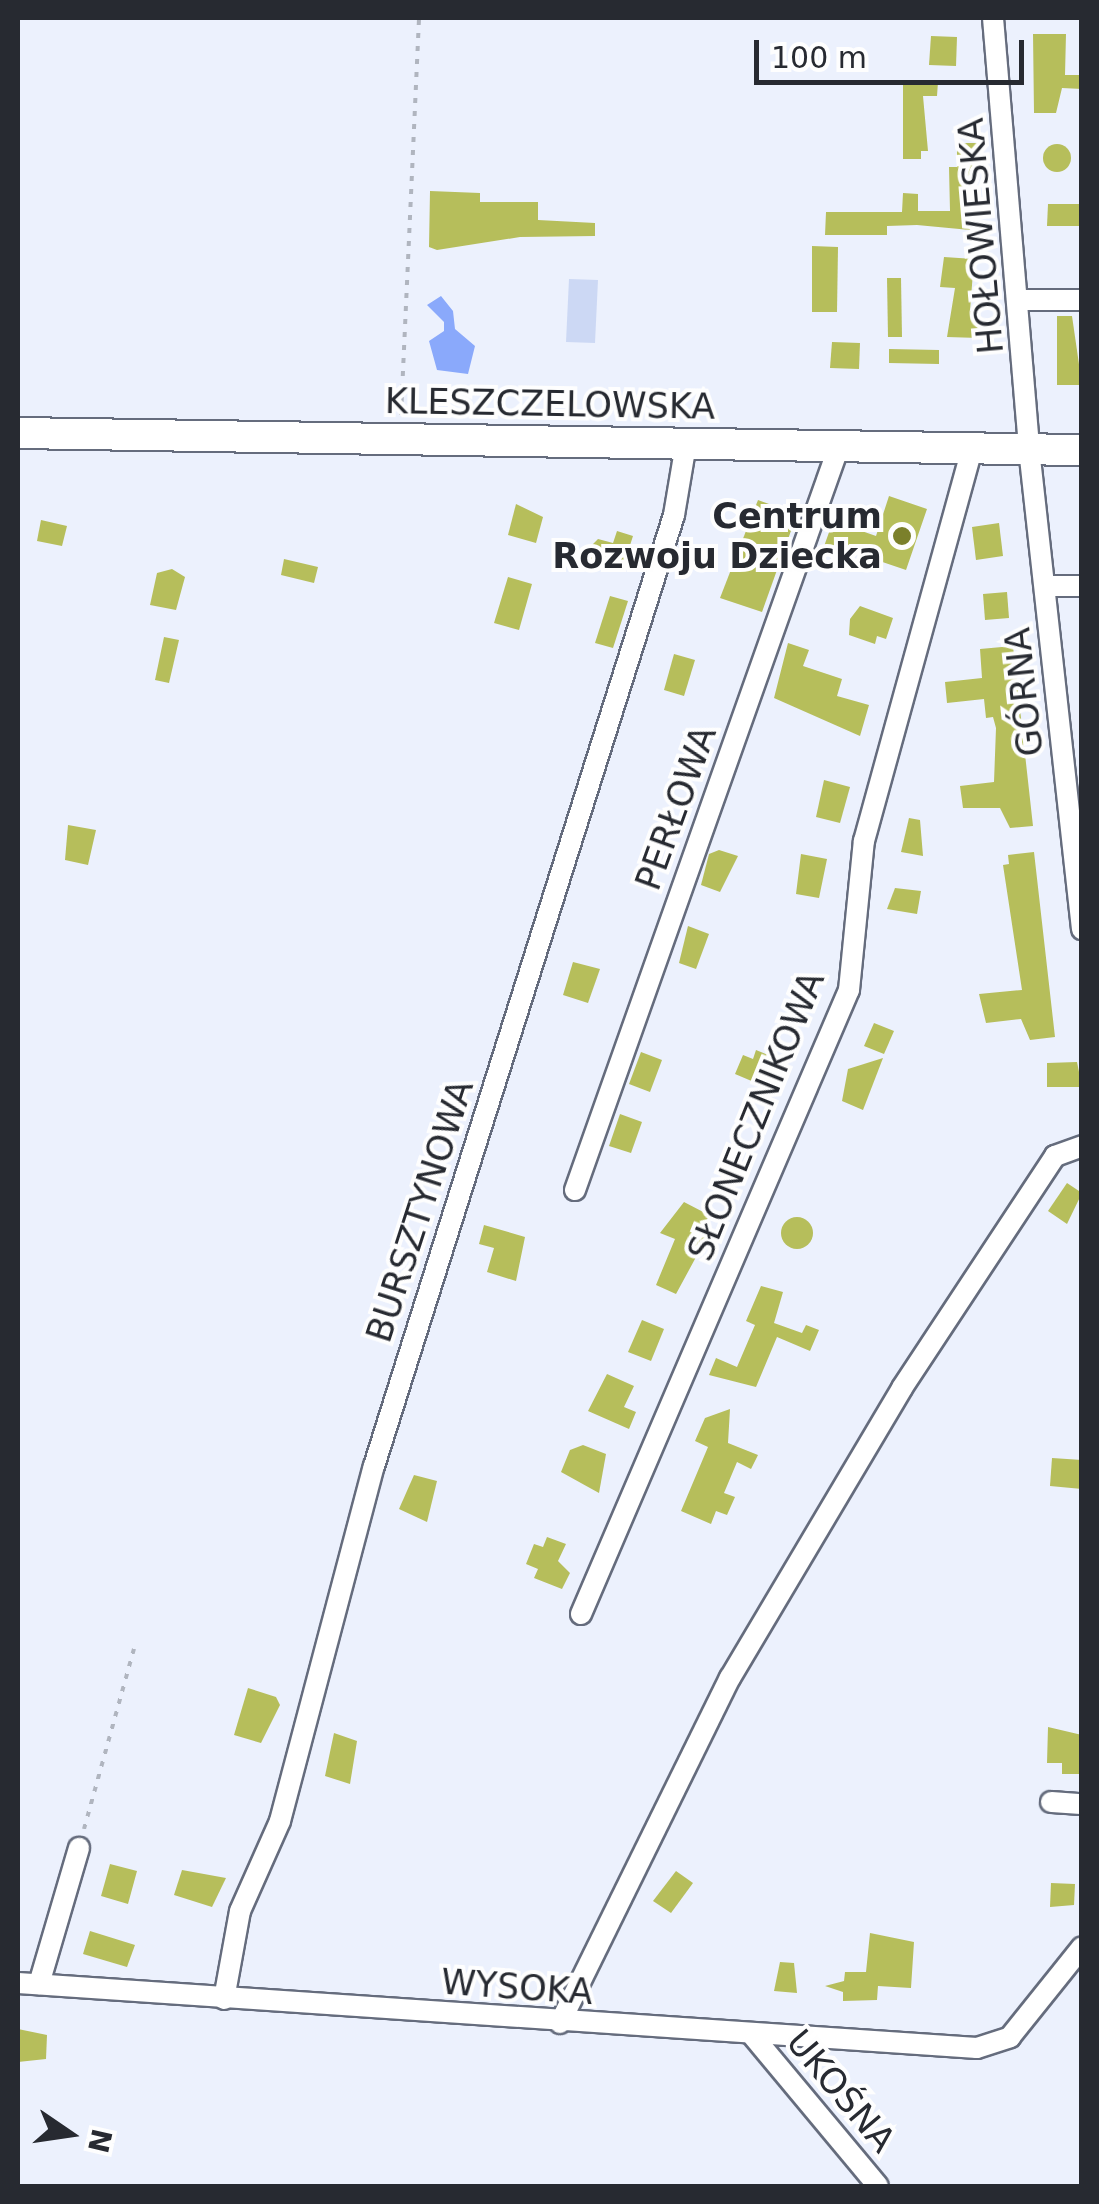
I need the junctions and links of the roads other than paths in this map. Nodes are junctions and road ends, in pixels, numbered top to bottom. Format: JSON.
{"nodes":[{"id":1,"x":993,"y":18,"type":"edge"},
{"id":2,"x":1021,"y":300,"type":"junction"},
{"id":3,"x":1082,"y":300,"type":"edge"},
{"id":4,"x":18,"y":433,"type":"edge"},
{"id":5,"x":686,"y":444,"type":"junction"},
{"id":6,"x":839,"y":446,"type":"junction"},
{"id":7,"x":972,"y":448,"type":"junction"},
{"id":8,"x":1029,"y":450,"type":"junction"},
{"id":9,"x":1082,"y":450,"type":"edge"},
{"id":10,"x":1046,"y":586,"type":"junction"},
{"id":11,"x":1082,"y":586,"type":"edge"},
{"id":12,"x":1075,"y":805,"type":"edge"},
{"id":13,"x":1082,"y":929,"type":"edge"},
{"id":14,"x":1082,"y":1146,"type":"edge"},
{"id":15,"x":575,"y":1190,"type":"dead end"},
{"id":16,"x":581,"y":1614,"type":"dead end"},
{"id":17,"x":1052,"y":1802,"type":"dead end"},
{"id":18,"x":1082,"y":1804,"type":"edge"},
{"id":19,"x":79,"y":1848,"type":"road end"},
{"id":20,"x":1082,"y":1947,"type":"edge"},
{"id":21,"x":28,"y":1984,"type":"edge"},
{"id":22,"x":224,"y":2000,"type":"junction"},
{"id":23,"x":560,"y":2023,"type":"junction"},
{"id":24,"x":753,"y":2036,"type":"junction"},
{"id":25,"x":878,"y":2186,"type":"edge"}],
"edges":[{"from":1,"to":2,"type":"street","name":"HOŁOWIESKA"},
{"from":2,"to":3,"type":"street"},
{"from":2,"to":8,"type":"street","name":"HOŁOWIESKA"},
{"from":4,"to":5,"type":"main road","name":"KLESZCZELOWSKA"},
{"from":5,"to":6,"type":"main road","name":"KLESZCZELOWSKA"},
{"from":5,"to":22,"type":"street","name":"BURSZTYNOWA"},
{"from":6,"to":7,"type":"main road","name":"KLESZCZELOWSKA"},
{"from":6,"to":15,"type":"street","name":"PERŁOWA"},
{"from":7,"to":8,"type":"main road","name":"KLESZCZELOWSKA"},
{"from":7,"to":16,"type":"street","name":"SŁONECZNIKOWA"},
{"from":8,"to":9,"type":"main road","name":"KLESZCZELOWSKA"},
{"from":8,"to":10,"type":"street","name":"GÓRNA"},
{"from":10,"to":11,"type":"street"},
{"from":10,"to":12,"type":"street","name":"GÓRNA"},
{"from":12,"to":13,"type":"street","name":"GÓRNA"},
{"from":14,"to":23,"type":"street"},
{"from":17,"to":18,"type":"street"},
{"from":19,"to":21,"type":"street"},
{"from":20,"to":24,"type":"street","name":"WYSOKA"},
{"from":21,"to":22,"type":"street","name":"WYSOKA"},
{"from":22,"to":23,"type":"street","name":"WYSOKA"},
{"from":23,"to":24,"type":"street","name":"WYSOKA"},
{"from":24,"to":25,"type":"street","name":"UKOŚNA"}]}
